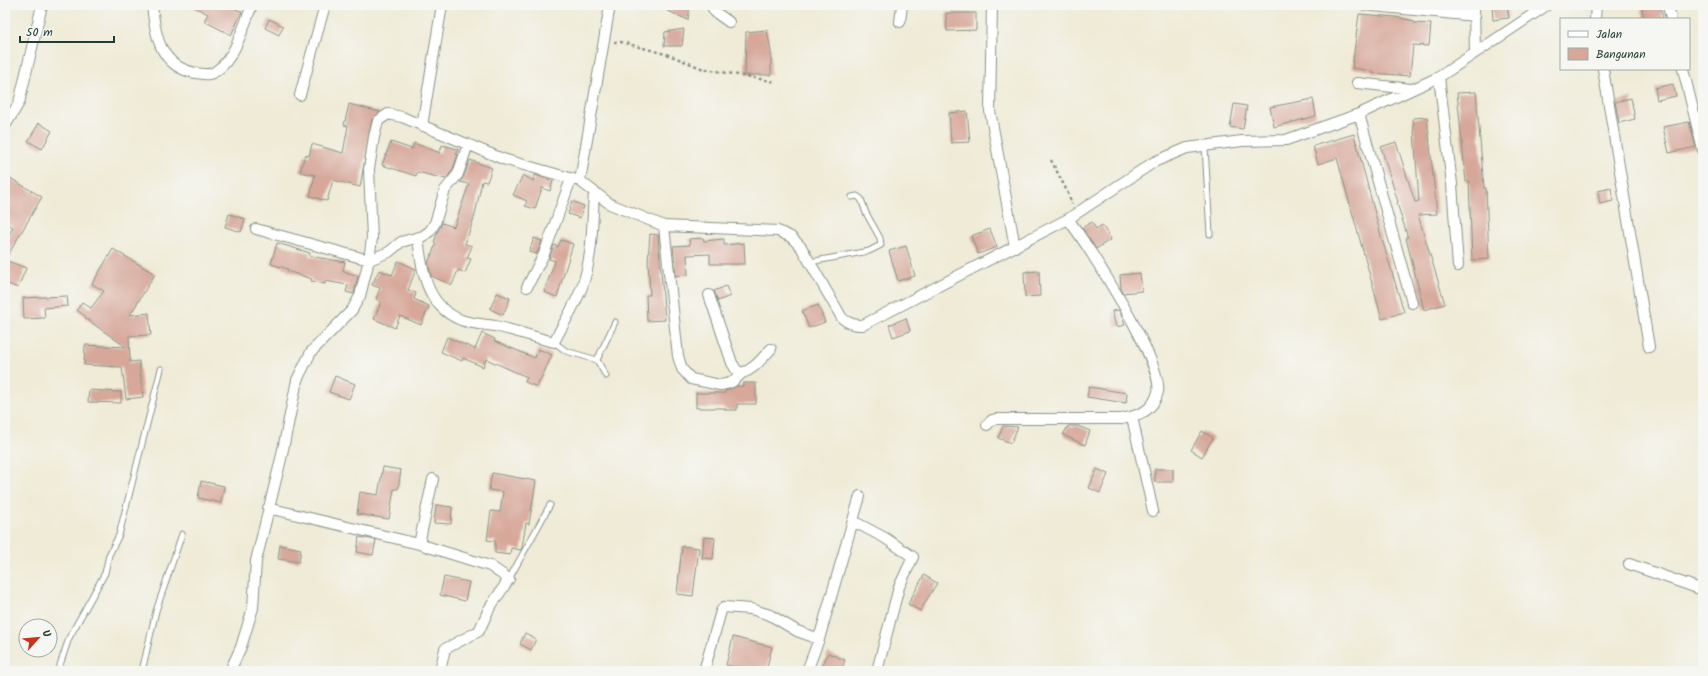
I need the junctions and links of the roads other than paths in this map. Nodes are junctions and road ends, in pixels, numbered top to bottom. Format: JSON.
{"nodes":[{"id":1,"x":42,"y":5,"type":"edge"},
{"id":2,"x":152,"y":5,"type":"edge"},
{"id":3,"x":252,"y":5,"type":"edge"},
{"id":4,"x":325,"y":5,"type":"edge"},
{"id":5,"x":442,"y":5,"type":"edge"},
{"id":6,"x":610,"y":5,"type":"edge"},
{"id":7,"x":711,"y":5,"type":"edge"},
{"id":8,"x":902,"y":5,"type":"edge"},
{"id":9,"x":992,"y":5,"type":"edge"},
{"id":10,"x":1474,"y":5,"type":"edge"},
{"id":11,"x":1547,"y":5,"type":"edge"},
{"id":12,"x":1596,"y":5,"type":"edge"},
{"id":13,"x":1668,"y":5,"type":"edge"},
{"id":14,"x":1364,"y":6,"type":"edge"},
{"id":15,"x":1475,"y":16,"type":"junction"},
{"id":16,"x":1595,"y":18,"type":"edge"},
{"id":17,"x":1671,"y":18,"type":"edge"},
{"id":18,"x":728,"y":22,"type":"dead end"},
{"id":19,"x":900,"y":22,"type":"dead end"},
{"id":20,"x":1474,"y":54,"type":"junction"},
{"id":21,"x":1603,"y":70,"type":"edge"},
{"id":22,"x":1682,"y":70,"type":"edge"},
{"id":23,"x":1439,"y":77,"type":"junction"},
{"id":24,"x":1357,"y":83,"type":"dead end"},
{"id":25,"x":1411,"y":90,"type":"junction"},
{"id":26,"x":300,"y":95,"type":"dead end"},
{"id":27,"x":1359,"y":114,"type":"junction"},
{"id":28,"x":6,"y":122,"type":"edge"},
{"id":29,"x":422,"y":126,"type":"junction"},
{"id":30,"x":468,"y":144,"type":"junction"},
{"id":31,"x":1205,"y":146,"type":"junction"},
{"id":32,"x":1703,"y":148,"type":"edge"},
{"id":33,"x":576,"y":180,"type":"junction"},
{"id":34,"x":594,"y":192,"type":"junction"},
{"id":35,"x":852,"y":197,"type":"dead end"},
{"id":36,"x":1072,"y":216,"type":"junction"},
{"id":37,"x":664,"y":226,"type":"junction"},
{"id":38,"x":256,"y":229,"type":"dead end"},
{"id":39,"x":1210,"y":234,"type":"dead end"},
{"id":40,"x":418,"y":238,"type":"junction"},
{"id":41,"x":1015,"y":247,"type":"junction"},
{"id":42,"x":368,"y":260,"type":"junction"},
{"id":43,"x":810,"y":262,"type":"junction"},
{"id":44,"x":1458,"y":266,"type":"dead end"},
{"id":45,"x":527,"y":287,"type":"dead end"},
{"id":46,"x":709,"y":295,"type":"dead end"},
{"id":47,"x":1412,"y":303,"type":"dead end"},
{"id":48,"x":615,"y":322,"type":"dead end"},
{"id":49,"x":554,"y":342,"type":"junction"},
{"id":50,"x":1649,"y":347,"type":"dead end"},
{"id":51,"x":771,"y":349,"type":"dead end"},
{"id":52,"x":596,"y":360,"type":"junction"},
{"id":53,"x":160,"y":369,"type":"dead end"},
{"id":54,"x":742,"y":373,"type":"junction"},
{"id":55,"x":606,"y":376,"type":"dead end"},
{"id":56,"x":1132,"y":417,"type":"junction"},
{"id":57,"x":987,"y":425,"type":"dead end"},
{"id":58,"x":433,"y":479,"type":"dead end"},
{"id":59,"x":860,"y":496,"type":"dead end"},
{"id":60,"x":550,"y":505,"type":"dead end"},
{"id":61,"x":268,"y":508,"type":"junction"},
{"id":62,"x":1153,"y":511,"type":"dead end"},
{"id":63,"x":853,"y":521,"type":"junction"},
{"id":64,"x":182,"y":534,"type":"dead end"},
{"id":65,"x":419,"y":544,"type":"junction"},
{"id":66,"x":1629,"y":564,"type":"dead end"},
{"id":67,"x":509,"y":579,"type":"junction"},
{"id":68,"x":1703,"y":590,"type":"edge"},
{"id":69,"x":819,"y":639,"type":"junction"},
{"id":70,"x":58,"y":671,"type":"edge"},
{"id":71,"x":142,"y":671,"type":"edge"},
{"id":72,"x":230,"y":671,"type":"edge"},
{"id":73,"x":440,"y":671,"type":"edge"},
{"id":74,"x":704,"y":671,"type":"edge"},
{"id":75,"x":807,"y":671,"type":"edge"},
{"id":76,"x":878,"y":671,"type":"edge"}],
"edges":[{"from":1,"to":28,"type":"street"},
{"from":2,"to":3,"type":"street"},
{"from":4,"to":26,"type":"street"},
{"from":5,"to":29,"type":"street"},
{"from":6,"to":33,"type":"street"},
{"from":7,"to":18,"type":"street"},
{"from":8,"to":19,"type":"street"},
{"from":9,"to":41,"type":"street"},
{"from":10,"to":15,"type":"street"},
{"from":11,"to":20,"type":"street"},
{"from":12,"to":16,"type":"street"},
{"from":13,"to":17,"type":"street"},
{"from":14,"to":15,"type":"street"},
{"from":15,"to":20,"type":"street"},
{"from":20,"to":23,"type":"street"},
{"from":21,"to":50,"type":"street"},
{"from":22,"to":32,"type":"street"},
{"from":23,"to":25,"type":"street"},
{"from":23,"to":44,"type":"street"},
{"from":24,"to":25,"type":"street"},
{"from":25,"to":27,"type":"street"},
{"from":27,"to":31,"type":"street"},
{"from":27,"to":47,"type":"street"},
{"from":29,"to":30,"type":"street"},
{"from":29,"to":42,"type":"street"},
{"from":30,"to":33,"type":"street"},
{"from":30,"to":40,"type":"street"},
{"from":31,"to":36,"type":"street"},
{"from":31,"to":39,"type":"lane"},
{"from":33,"to":34,"type":"street"},
{"from":33,"to":45,"type":"street"},
{"from":34,"to":37,"type":"street"},
{"from":34,"to":49,"type":"street"},
{"from":35,"to":43,"type":"lane"},
{"from":36,"to":41,"type":"street"},
{"from":36,"to":56,"type":"street"},
{"from":37,"to":43,"type":"street"},
{"from":37,"to":54,"type":"street"},
{"from":38,"to":42,"type":"street"},
{"from":40,"to":42,"type":"street"},
{"from":40,"to":49,"type":"street"},
{"from":41,"to":43,"type":"street"},
{"from":42,"to":61,"type":"street"},
{"from":46,"to":54,"type":"street"},
{"from":48,"to":52,"type":"lane"},
{"from":49,"to":52,"type":"lane"},
{"from":51,"to":54,"type":"street"},
{"from":52,"to":55,"type":"lane"},
{"from":53,"to":70,"type":"lane"},
{"from":56,"to":57,"type":"street"},
{"from":56,"to":62,"type":"street"},
{"from":58,"to":65,"type":"street"},
{"from":59,"to":63,"type":"street"},
{"from":60,"to":67,"type":"lane"},
{"from":61,"to":65,"type":"street"},
{"from":61,"to":72,"type":"street"},
{"from":63,"to":69,"type":"street"},
{"from":63,"to":76,"type":"street"},
{"from":64,"to":71,"type":"lane"},
{"from":65,"to":67,"type":"street"},
{"from":66,"to":68,"type":"street"},
{"from":67,"to":73,"type":"street"},
{"from":69,"to":74,"type":"street"},
{"from":69,"to":75,"type":"street"}]}
